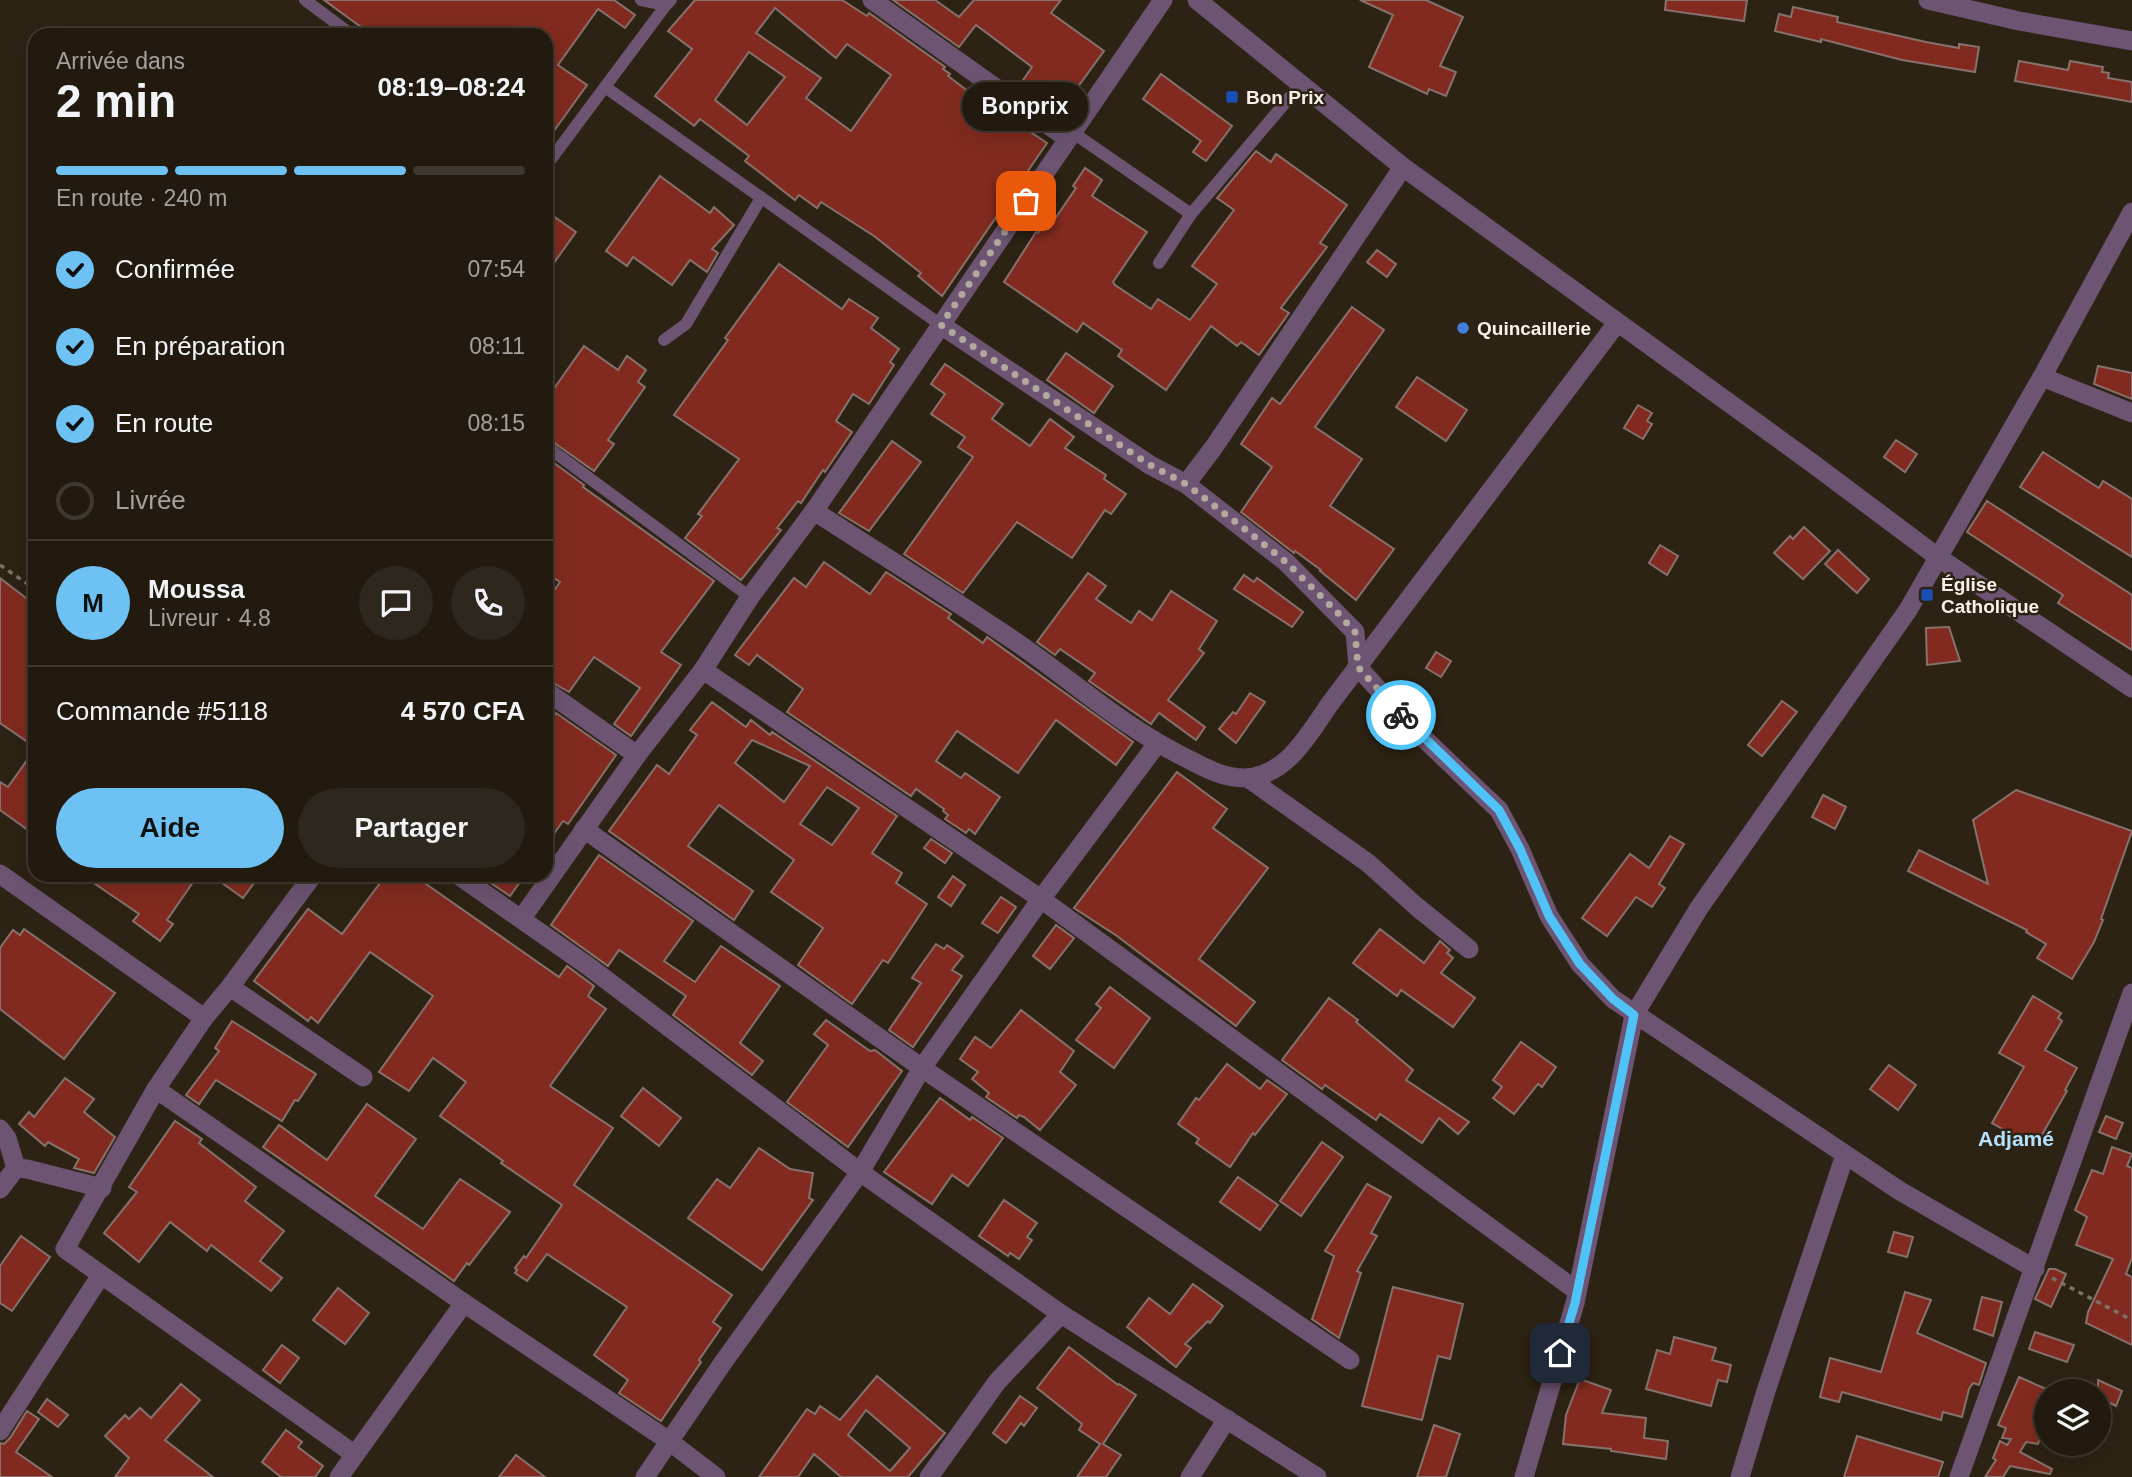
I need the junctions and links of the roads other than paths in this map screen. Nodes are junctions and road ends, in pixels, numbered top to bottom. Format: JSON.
{"nodes":[{"id":1,"x":305,"y":0,"type":"edge"},
{"id":2,"x":640,"y":0,"type":"edge"},
{"id":3,"x":872,"y":0,"type":"edge"},
{"id":4,"x":1163,"y":0,"type":"edge"},
{"id":5,"x":1197,"y":0,"type":"edge"},
{"id":6,"x":1928,"y":0,"type":"edge"},
{"id":7,"x":669,"y":2,"type":"edge"},
{"id":8,"x":343,"y":28,"type":"edge"},
{"id":9,"x":2132,"y":41,"type":"edge"},
{"id":10,"x":1301,"y":84,"type":"junction"},
{"id":11,"x":605,"y":87,"type":"junction"},
{"id":12,"x":1070,"y":135,"type":"junction"},
{"id":13,"x":553,"y":157,"type":"edge"},
{"id":14,"x":1403,"y":167,"type":"junction"},
{"id":15,"x":761,"y":198,"type":"junction"},
{"id":16,"x":2132,"y":212,"type":"edge"},
{"id":17,"x":1191,"y":214,"type":"junction"},
{"id":18,"x":1158,"y":262,"type":"dead end"},
{"id":19,"x":1617,"y":323,"type":"junction"},
{"id":20,"x":941,"y":325,"type":"junction"},
{"id":21,"x":664,"y":340,"type":"dead end"},
{"id":22,"x":2042,"y":377,"type":"junction"},
{"id":23,"x":2132,"y":413,"type":"edge"},
{"id":24,"x":553,"y":451,"type":"edge"},
{"id":25,"x":1186,"y":484,"type":"junction"},
{"id":26,"x":814,"y":511,"type":"junction"},
{"id":27,"x":1938,"y":558,"type":"junction"},
{"id":28,"x":750,"y":597,"type":"junction"},
{"id":29,"x":1358,"y":667,"type":"junction"},
{"id":30,"x":703,"y":670,"type":"junction"},
{"id":31,"x":2132,"y":688,"type":"edge"},
{"id":32,"x":553,"y":696,"type":"edge"},
{"id":33,"x":1157,"y":744,"type":"junction"},
{"id":34,"x":637,"y":755,"type":"junction"},
{"id":35,"x":1248,"y":778,"type":"junction"},
{"id":36,"x":584,"y":828,"type":"junction"},
{"id":37,"x":553,"y":873,"type":"edge"},
{"id":38,"x":0,"y":874,"type":"edge"},
{"id":39,"x":308,"y":882,"type":"edge"},
{"id":40,"x":468,"y":882,"type":"edge"},
{"id":41,"x":547,"y":882,"type":"edge"},
{"id":42,"x":1041,"y":900,"type":"junction"},
{"id":43,"x":522,"y":918,"type":"junction"},
{"id":44,"x":1469,"y":949,"type":"dead end"},
{"id":45,"x":230,"y":987,"type":"junction"},
{"id":46,"x":2132,"y":993,"type":"edge"},
{"id":47,"x":1634,"y":1015,"type":"junction"},
{"id":48,"x":204,"y":1018,"type":"junction"},
{"id":49,"x":922,"y":1068,"type":"junction"},
{"id":50,"x":363,"y":1077,"type":"dead end"},
{"id":51,"x":156,"y":1089,"type":"junction"},
{"id":52,"x":0,"y":1129,"type":"edge"},
{"id":53,"x":1845,"y":1155,"type":"junction"},
{"id":54,"x":16,"y":1168,"type":"junction"},
{"id":55,"x":860,"y":1172,"type":"junction"},
{"id":56,"x":102,"y":1188,"type":"junction"},
{"id":57,"x":0,"y":1189,"type":"edge"},
{"id":58,"x":2035,"y":1269,"type":"junction"},
{"id":59,"x":100,"y":1275,"type":"junction"},
{"id":60,"x":1577,"y":1291,"type":"junction"},
{"id":61,"x":464,"y":1303,"type":"junction"},
{"id":62,"x":1061,"y":1314,"type":"junction"},
{"id":63,"x":1350,"y":1360,"type":"dead end"},
{"id":64,"x":1227,"y":1419,"type":"junction"},
{"id":65,"x":0,"y":1431,"type":"edge"},
{"id":66,"x":669,"y":1441,"type":"junction"},
{"id":67,"x":354,"y":1454,"type":"junction"},
{"id":68,"x":339,"y":1477,"type":"edge"},
{"id":69,"x":645,"y":1477,"type":"edge"},
{"id":70,"x":716,"y":1477,"type":"edge"},
{"id":71,"x":929,"y":1477,"type":"edge"},
{"id":72,"x":1189,"y":1477,"type":"edge"},
{"id":73,"x":1317,"y":1477,"type":"edge"},
{"id":74,"x":1524,"y":1477,"type":"edge"},
{"id":75,"x":1740,"y":1477,"type":"edge"},
{"id":76,"x":1959,"y":1477,"type":"edge"}],
"edges":[{"from":1,"to":8,"type":"lane"},
{"from":2,"to":7,"type":"lane"},
{"from":3,"to":12,"type":"street"},
{"from":4,"to":12,"type":"street"},
{"from":5,"to":10,"type":"street"},
{"from":6,"to":9,"type":"street"},
{"from":7,"to":11,"type":"lane"},
{"from":10,"to":14,"type":"street"},
{"from":10,"to":17,"type":"lane"},
{"from":11,"to":13,"type":"lane"},
{"from":11,"to":15,"type":"lane"},
{"from":12,"to":17,"type":"lane"},
{"from":12,"to":20,"type":"street"},
{"from":14,"to":19,"type":"street"},
{"from":14,"to":25,"type":"street"},
{"from":15,"to":20,"type":"lane"},
{"from":15,"to":21,"type":"lane"},
{"from":16,"to":22,"type":"street"},
{"from":17,"to":18,"type":"lane"},
{"from":19,"to":27,"type":"street"},
{"from":19,"to":29,"type":"street"},
{"from":20,"to":25,"type":"street"},
{"from":20,"to":26,"type":"street"},
{"from":22,"to":23,"type":"street"},
{"from":22,"to":27,"type":"street"},
{"from":24,"to":28,"type":"lane"},
{"from":25,"to":29,"type":"street"},
{"from":26,"to":28,"type":"street"},
{"from":26,"to":33,"type":"street"},
{"from":27,"to":31,"type":"street"},
{"from":27,"to":47,"type":"street"},
{"from":28,"to":30,"type":"street"},
{"from":29,"to":35,"type":"street"},
{"from":29,"to":47,"type":"street"},
{"from":30,"to":34,"type":"street"},
{"from":30,"to":42,"type":"street"},
{"from":32,"to":34,"type":"street"},
{"from":33,"to":35,"type":"street"},
{"from":33,"to":42,"type":"street"},
{"from":34,"to":36,"type":"street"},
{"from":35,"to":44,"type":"street"},
{"from":36,"to":37,"type":"street"},
{"from":36,"to":49,"type":"street"},
{"from":38,"to":48,"type":"street"},
{"from":39,"to":45,"type":"street"},
{"from":40,"to":43,"type":"street"},
{"from":41,"to":43,"type":"street"},
{"from":42,"to":49,"type":"street"},
{"from":42,"to":60,"type":"street"},
{"from":43,"to":55,"type":"street"},
{"from":45,"to":48,"type":"street"},
{"from":45,"to":50,"type":"street"},
{"from":46,"to":58,"type":"street"},
{"from":47,"to":53,"type":"street"},
{"from":47,"to":60,"type":"street"},
{"from":48,"to":51,"type":"street"},
{"from":49,"to":55,"type":"street"},
{"from":49,"to":63,"type":"street"},
{"from":51,"to":56,"type":"street"},
{"from":51,"to":61,"type":"street"},
{"from":52,"to":54,"type":"street"},
{"from":53,"to":58,"type":"street"},
{"from":53,"to":75,"type":"street"},
{"from":54,"to":56,"type":"street"},
{"from":54,"to":57,"type":"street"},
{"from":55,"to":62,"type":"street"},
{"from":55,"to":66,"type":"street"},
{"from":56,"to":59,"type":"street"},
{"from":58,"to":76,"type":"street"},
{"from":59,"to":65,"type":"street"},
{"from":59,"to":67,"type":"street"},
{"from":60,"to":74,"type":"street"},
{"from":61,"to":66,"type":"street"},
{"from":61,"to":67,"type":"street"},
{"from":62,"to":64,"type":"street"},
{"from":62,"to":71,"type":"street"},
{"from":64,"to":72,"type":"street"},
{"from":64,"to":73,"type":"street"},
{"from":66,"to":69,"type":"street"},
{"from":66,"to":70,"type":"street"},
{"from":67,"to":68,"type":"street"}]}
